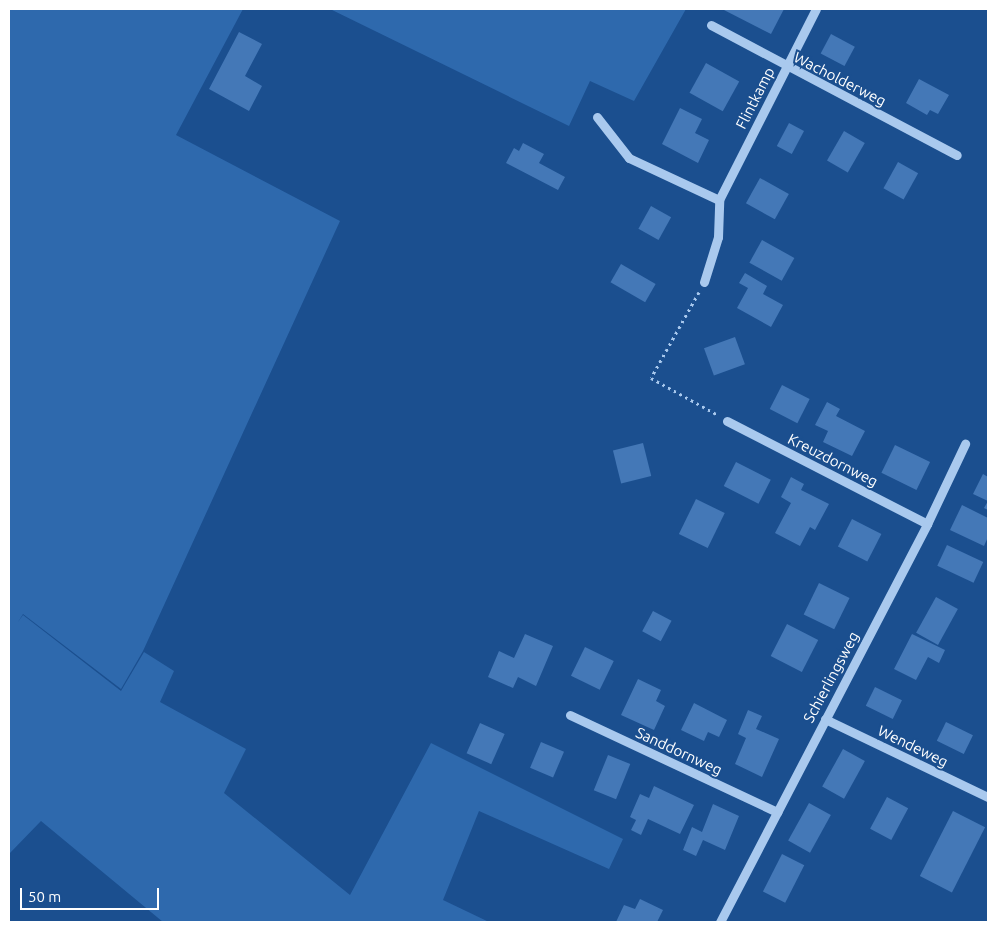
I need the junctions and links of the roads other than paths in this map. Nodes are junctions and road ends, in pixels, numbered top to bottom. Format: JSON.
{"nodes":[{"id":1,"x":816,"y":9,"type":"edge"},
{"id":2,"x":711,"y":25,"type":"dead end"},
{"id":3,"x":786,"y":67,"type":"junction"},
{"id":4,"x":597,"y":117,"type":"dead end"},
{"id":5,"x":957,"y":155,"type":"dead end"},
{"id":6,"x":719,"y":200,"type":"junction"},
{"id":7,"x":704,"y":282,"type":"road end"},
{"id":8,"x":727,"y":421,"type":"road end"},
{"id":9,"x":965,"y":444,"type":"dead end"},
{"id":10,"x":927,"y":524,"type":"junction"},
{"id":11,"x":570,"y":716,"type":"dead end"},
{"id":12,"x":825,"y":719,"type":"junction"},
{"id":13,"x":988,"y":797,"type":"edge"},
{"id":14,"x":777,"y":812,"type":"junction"},
{"id":15,"x":720,"y":922,"type":"edge"}],
"edges":[{"from":1,"to":3,"type":"street","name":"Flintkamp"},
{"from":2,"to":3,"type":"street","name":"Wacholderweg"},
{"from":3,"to":5,"type":"street","name":"Wacholderweg"},
{"from":3,"to":6,"type":"street","name":"Flintkamp"},
{"from":4,"to":6,"type":"street"},
{"from":6,"to":7,"type":"street","name":"Flintkamp"},
{"from":8,"to":10,"type":"street","name":"Kreuzdornweg"},
{"from":9,"to":10,"type":"street","name":"Schierlingsweg"},
{"from":10,"to":12,"type":"street","name":"Schierlingsweg"},
{"from":11,"to":14,"type":"street","name":"Sanddornweg"},
{"from":12,"to":13,"type":"street","name":"Wendeweg"},
{"from":12,"to":14,"type":"street","name":"Schierlingsweg"},
{"from":14,"to":15,"type":"street","name":"Schierlingsweg"}]}
